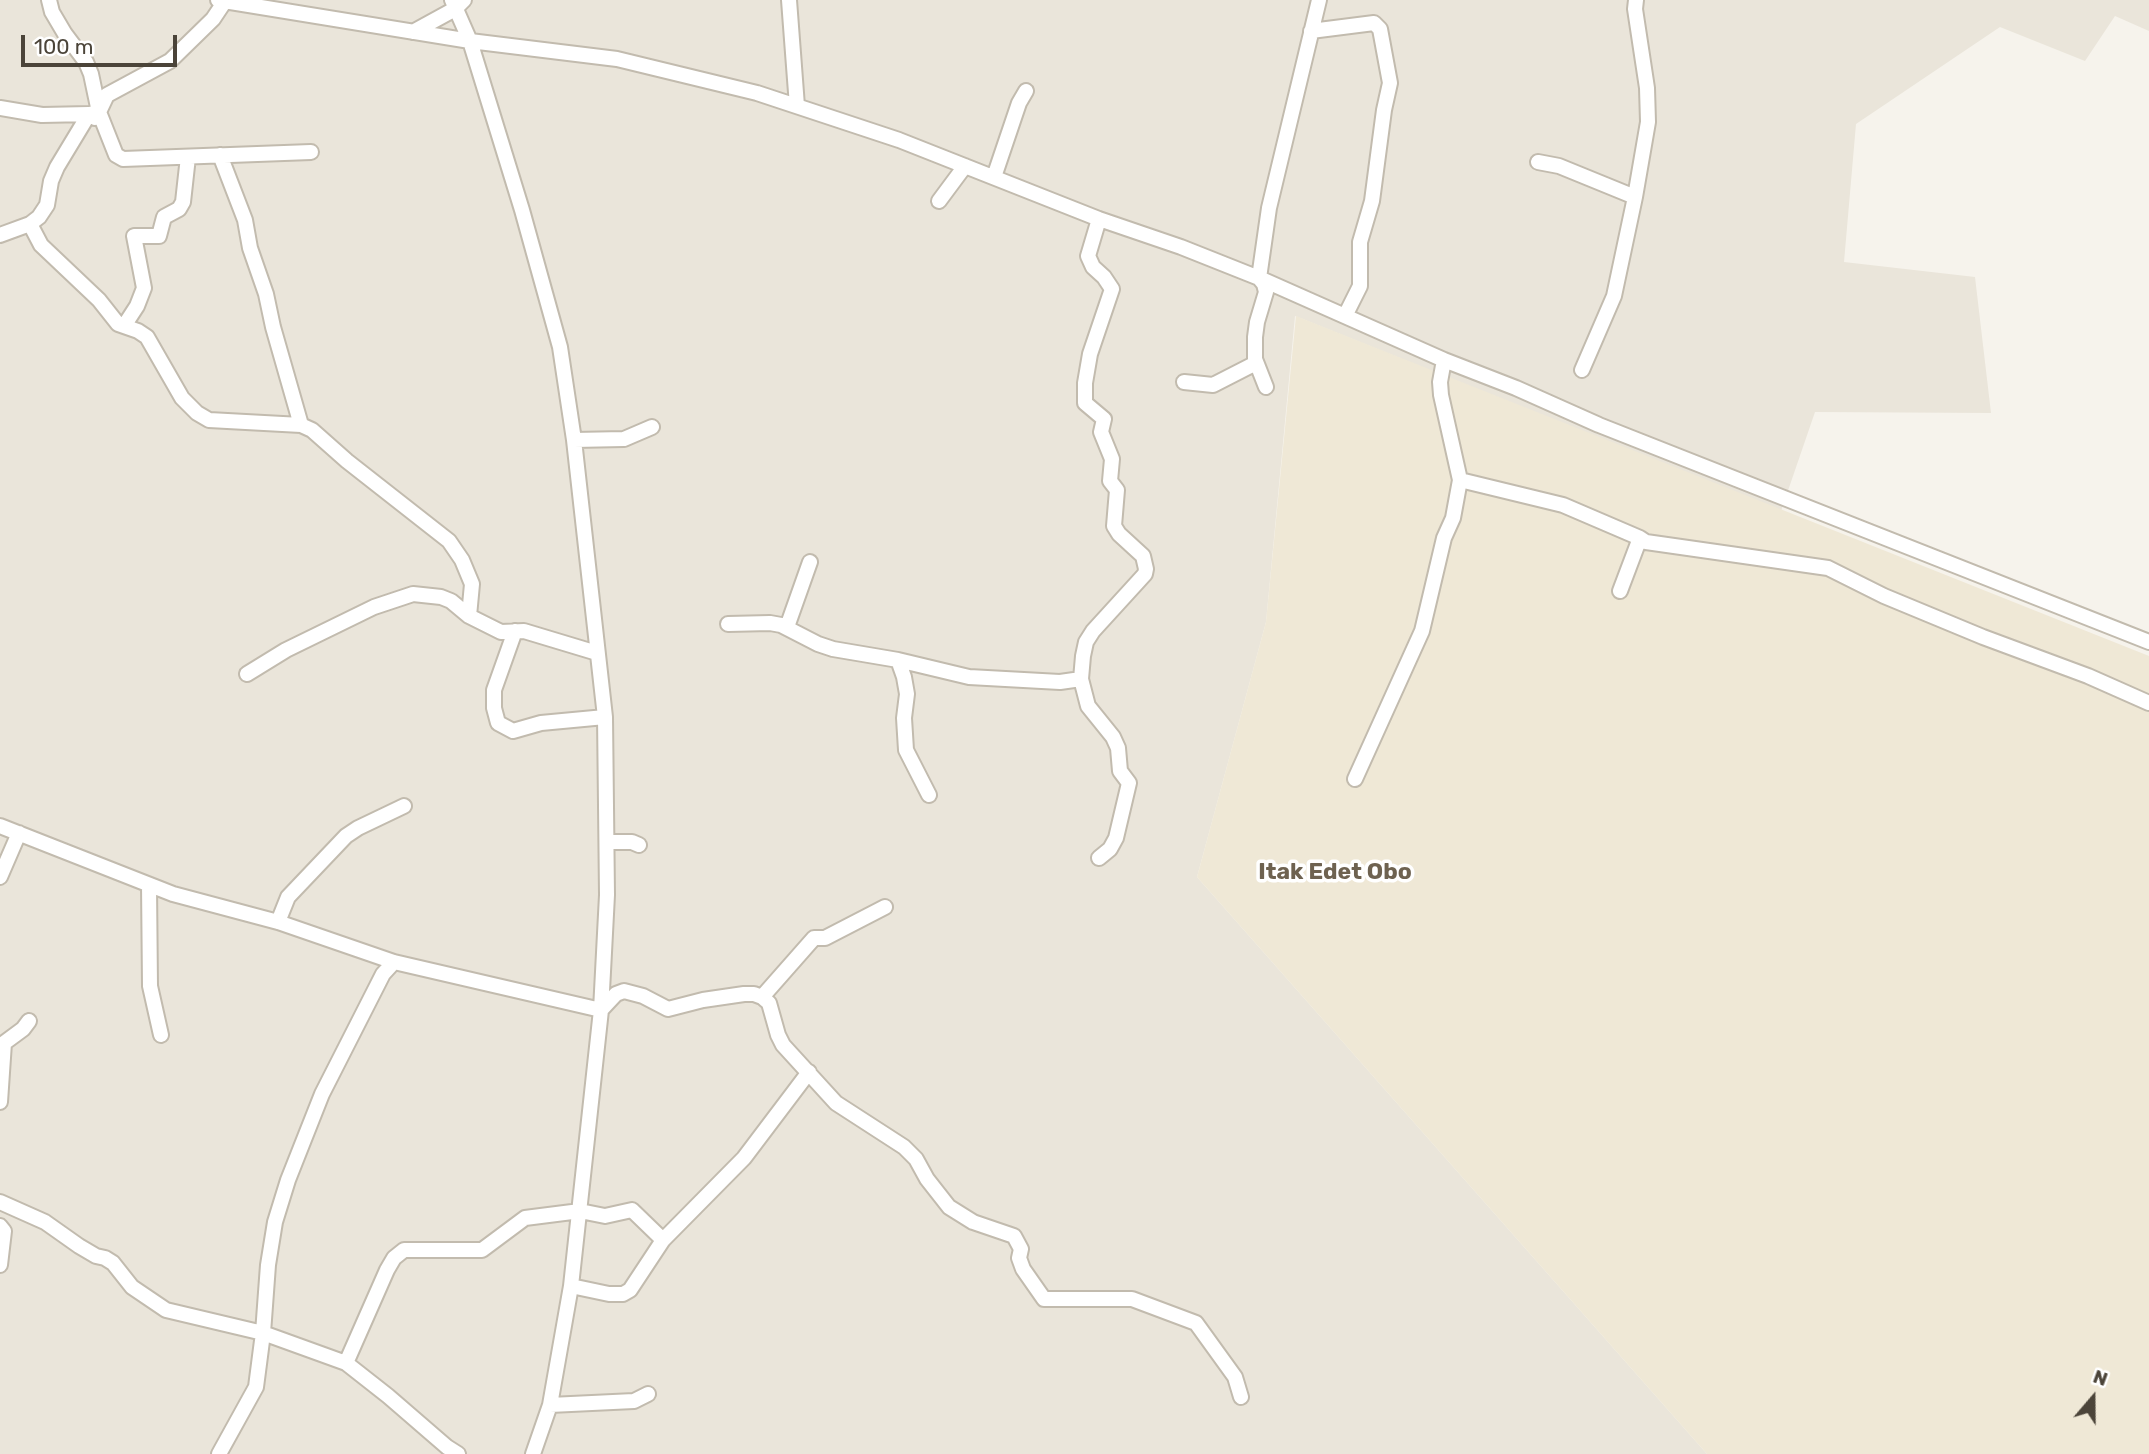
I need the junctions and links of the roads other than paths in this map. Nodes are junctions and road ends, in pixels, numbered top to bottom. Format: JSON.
{"nodes":[{"id":1,"x":49,"y":0,"type":"edge"},
{"id":2,"x":789,"y":0,"type":"edge"},
{"id":3,"x":1319,"y":0,"type":"edge"},
{"id":4,"x":1636,"y":0,"type":"edge"},
{"id":5,"x":222,"y":1,"type":"edge"},
{"id":6,"x":244,"y":2,"type":"edge"},
{"id":7,"x":457,"y":3,"type":"edge"},
{"id":8,"x":1311,"y":31,"type":"junction"},
{"id":9,"x":413,"y":32,"type":"junction"},
{"id":10,"x":470,"y":41,"type":"junction"},
{"id":11,"x":1026,"y":91,"type":"dead end"},
{"id":12,"x":797,"y":106,"type":"junction"},
{"id":13,"x":0,"y":108,"type":"edge"},
{"id":14,"x":97,"y":117,"type":"junction"},
{"id":15,"x":311,"y":152,"type":"dead end"},
{"id":16,"x":220,"y":155,"type":"junction"},
{"id":17,"x":188,"y":157,"type":"junction"},
{"id":18,"x":1538,"y":162,"type":"dead end"},
{"id":19,"x":965,"y":166,"type":"junction"},
{"id":20,"x":994,"y":177,"type":"junction"},
{"id":21,"x":1635,"y":197,"type":"junction"},
{"id":22,"x":939,"y":201,"type":"dead end"},
{"id":23,"x":1099,"y":219,"type":"junction"},
{"id":24,"x":30,"y":224,"type":"junction"},
{"id":25,"x":4,"y":234,"type":"edge"},
{"id":26,"x":41,"y":245,"type":"junction"},
{"id":27,"x":1259,"y":278,"type":"junction"},
{"id":28,"x":1345,"y":316,"type":"junction"},
{"id":29,"x":124,"y":326,"type":"junction"},
{"id":30,"x":1444,"y":360,"type":"junction"},
{"id":31,"x":1256,"y":363,"type":"junction"},
{"id":32,"x":1582,"y":370,"type":"dead end"},
{"id":33,"x":1184,"y":382,"type":"dead end"},
{"id":34,"x":1266,"y":387,"type":"dead end"},
{"id":35,"x":301,"y":425,"type":"junction"},
{"id":36,"x":652,"y":427,"type":"dead end"},
{"id":37,"x":574,"y":440,"type":"junction"},
{"id":38,"x":1460,"y":480,"type":"junction"},
{"id":39,"x":1640,"y":538,"type":"junction"},
{"id":40,"x":810,"y":562,"type":"dead end"},
{"id":41,"x":1620,"y":592,"type":"dead end"},
{"id":42,"x":469,"y":616,"type":"junction"},
{"id":43,"x":728,"y":624,"type":"dead end"},
{"id":44,"x":787,"y":627,"type":"junction"},
{"id":45,"x":515,"y":631,"type":"junction"},
{"id":46,"x":2149,"y":642,"type":"edge"},
{"id":47,"x":597,"y":653,"type":"junction"},
{"id":48,"x":898,"y":660,"type":"junction"},
{"id":49,"x":247,"y":674,"type":"dead end"},
{"id":50,"x":1082,"y":679,"type":"junction"},
{"id":51,"x":2149,"y":703,"type":"edge"},
{"id":52,"x":605,"y":717,"type":"junction"},
{"id":53,"x":1355,"y":779,"type":"dead end"},
{"id":54,"x":929,"y":795,"type":"dead end"},
{"id":55,"x":404,"y":807,"type":"dead end"},
{"id":56,"x":0,"y":826,"type":"edge"},
{"id":57,"x":19,"y":833,"type":"junction"},
{"id":58,"x":607,"y":842,"type":"junction"},
{"id":59,"x":639,"y":845,"type":"dead end"},
{"id":60,"x":1099,"y":858,"type":"dead end"},
{"id":61,"x":0,"y":877,"type":"edge"},
{"id":62,"x":149,"y":885,"type":"junction"},
{"id":63,"x":885,"y":907,"type":"dead end"},
{"id":64,"x":278,"y":922,"type":"junction"},
{"id":65,"x":394,"y":962,"type":"junction"},
{"id":66,"x":762,"y":997,"type":"junction"},
{"id":67,"x":601,"y":1010,"type":"junction"},
{"id":68,"x":29,"y":1021,"type":"dead end"},
{"id":69,"x":161,"y":1035,"type":"dead end"},
{"id":70,"x":809,"y":1072,"type":"junction"},
{"id":71,"x":0,"y":1102,"type":"edge"},
{"id":72,"x":0,"y":1202,"type":"edge"},
{"id":73,"x":580,"y":1210,"type":"junction"},
{"id":74,"x":0,"y":1226,"type":"edge"},
{"id":75,"x":663,"y":1240,"type":"junction"},
{"id":76,"x":0,"y":1265,"type":"edge"},
{"id":77,"x":571,"y":1286,"type":"junction"},
{"id":78,"x":263,"y":1333,"type":"junction"},
{"id":79,"x":346,"y":1363,"type":"junction"},
{"id":80,"x":648,"y":1394,"type":"dead end"},
{"id":81,"x":1241,"y":1397,"type":"dead end"},
{"id":82,"x":550,"y":1405,"type":"junction"},
{"id":83,"x":219,"y":1454,"type":"edge"},
{"id":84,"x":458,"y":1454,"type":"edge"},
{"id":85,"x":533,"y":1454,"type":"edge"}],
"edges":[{"from":1,"to":14,"type":"street"},
{"from":2,"to":12,"type":"street"},
{"from":3,"to":8,"type":"street"},
{"from":4,"to":21,"type":"street"},
{"from":5,"to":6,"type":"street"},
{"from":5,"to":14,"type":"street"},
{"from":6,"to":9,"type":"street"},
{"from":7,"to":9,"type":"street"},
{"from":7,"to":10,"type":"street"},
{"from":8,"to":27,"type":"street"},
{"from":8,"to":28,"type":"street"},
{"from":9,"to":10,"type":"street"},
{"from":10,"to":12,"type":"street"},
{"from":10,"to":37,"type":"street"},
{"from":11,"to":20,"type":"street"},
{"from":12,"to":19,"type":"street"},
{"from":13,"to":14,"type":"street"},
{"from":14,"to":17,"type":"street"},
{"from":14,"to":24,"type":"street"},
{"from":15,"to":16,"type":"street"},
{"from":16,"to":17,"type":"street"},
{"from":16,"to":35,"type":"street"},
{"from":17,"to":29,"type":"street"},
{"from":18,"to":21,"type":"street"},
{"from":19,"to":20,"type":"street"},
{"from":19,"to":22,"type":"street"},
{"from":20,"to":23,"type":"street"},
{"from":21,"to":32,"type":"street"},
{"from":23,"to":27,"type":"street"},
{"from":23,"to":50,"type":"street"},
{"from":24,"to":25,"type":"street"},
{"from":24,"to":26,"type":"street"},
{"from":25,"to":26,"type":"street"},
{"from":26,"to":29,"type":"street"},
{"from":27,"to":28,"type":"street"},
{"from":27,"to":31,"type":"street"},
{"from":28,"to":30,"type":"street"},
{"from":29,"to":35,"type":"street"},
{"from":30,"to":38,"type":"street"},
{"from":30,"to":46,"type":"street"},
{"from":31,"to":33,"type":"street"},
{"from":31,"to":34,"type":"street"},
{"from":35,"to":42,"type":"street"},
{"from":36,"to":37,"type":"street"},
{"from":37,"to":47,"type":"street"},
{"from":38,"to":39,"type":"street"},
{"from":38,"to":53,"type":"street"},
{"from":39,"to":41,"type":"street"},
{"from":39,"to":51,"type":"street"},
{"from":40,"to":44,"type":"street"},
{"from":42,"to":45,"type":"street"},
{"from":42,"to":49,"type":"street"},
{"from":43,"to":44,"type":"street"},
{"from":44,"to":48,"type":"street"},
{"from":45,"to":47,"type":"street"},
{"from":45,"to":52,"type":"street"},
{"from":47,"to":52,"type":"street"},
{"from":48,"to":50,"type":"street"},
{"from":48,"to":54,"type":"street"},
{"from":50,"to":60,"type":"street"},
{"from":52,"to":58,"type":"street"},
{"from":55,"to":64,"type":"street"},
{"from":56,"to":57,"type":"street"},
{"from":57,"to":61,"type":"street"},
{"from":57,"to":62,"type":"street"},
{"from":58,"to":59,"type":"street"},
{"from":58,"to":67,"type":"street"},
{"from":62,"to":64,"type":"street"},
{"from":62,"to":69,"type":"street"},
{"from":63,"to":66,"type":"street"},
{"from":64,"to":65,"type":"street"},
{"from":65,"to":67,"type":"street"},
{"from":65,"to":78,"type":"street"},
{"from":66,"to":67,"type":"street"},
{"from":66,"to":70,"type":"street"},
{"from":67,"to":73,"type":"street"},
{"from":68,"to":71,"type":"street"},
{"from":70,"to":75,"type":"street"},
{"from":70,"to":81,"type":"street"},
{"from":72,"to":78,"type":"street"},
{"from":73,"to":75,"type":"street"},
{"from":73,"to":77,"type":"street"},
{"from":73,"to":79,"type":"street"},
{"from":74,"to":76,"type":"street"},
{"from":75,"to":77,"type":"street"},
{"from":77,"to":82,"type":"street"},
{"from":78,"to":79,"type":"street"},
{"from":78,"to":83,"type":"street"},
{"from":79,"to":84,"type":"street"},
{"from":80,"to":82,"type":"street"},
{"from":82,"to":85,"type":"street"}]}
